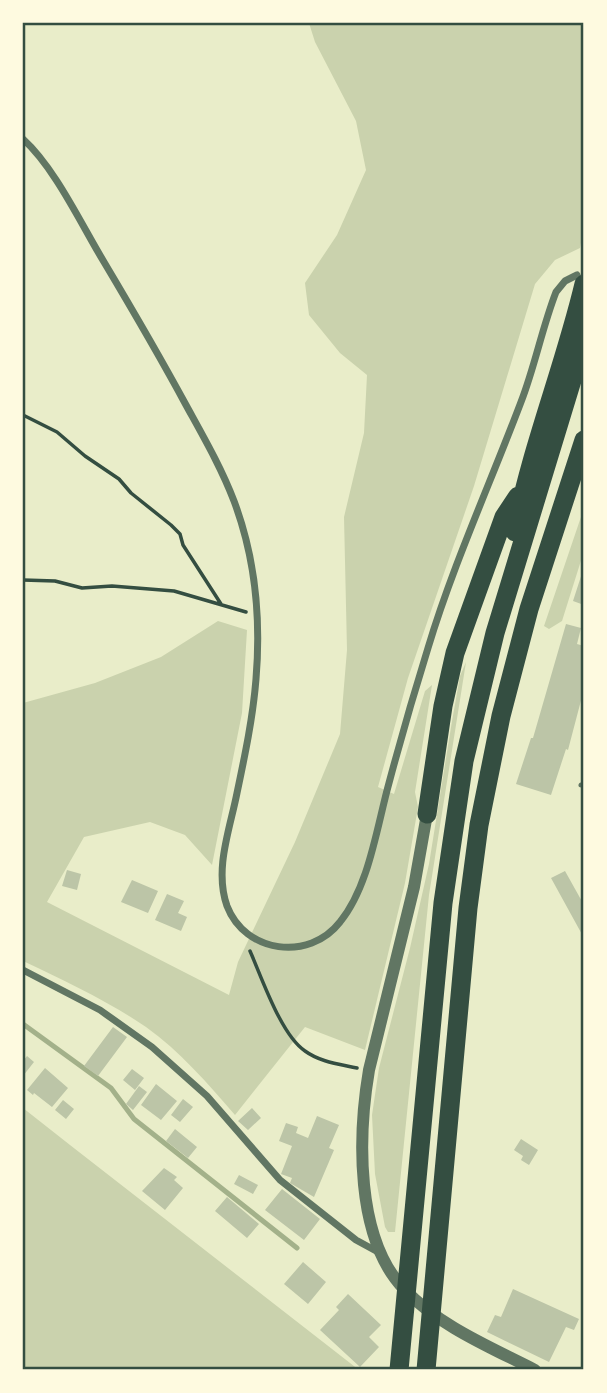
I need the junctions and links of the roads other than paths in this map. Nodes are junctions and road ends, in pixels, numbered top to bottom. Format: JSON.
{"nodes":[{"id":1,"x":23,"y":139,"type":"edge"},
{"id":2,"x":581,"y":279,"type":"edge"},
{"id":3,"x":584,"y":341,"type":"edge"},
{"id":4,"x":584,"y":440,"type":"edge"},
{"id":5,"x":523,"y":490,"type":"junction"},
{"id":6,"x":495,"y":633,"type":"junction"},
{"id":7,"x":426,"y":814,"type":"joint"},
{"id":8,"x":23,"y":970,"type":"edge"},
{"id":9,"x":379,"y":1252,"type":"junction"},
{"id":10,"x":399,"y":1370,"type":"edge"},
{"id":11,"x":426,"y":1370,"type":"edge"},
{"id":12,"x":535,"y":1370,"type":"edge"}],
"edges":[{"from":1,"to":2,"type":"street"},
{"from":2,"to":5,"type":"highway"},
{"from":3,"to":6,"type":"highway"},
{"from":4,"to":11,"type":"highway"},
{"from":5,"to":6,"type":"highway"},
{"from":5,"to":7,"type":"highway"},
{"from":6,"to":10,"type":"highway"},
{"from":7,"to":9,"type":"street"},
{"from":8,"to":9,"type":"street"},
{"from":9,"to":12,"type":"street"}]}
